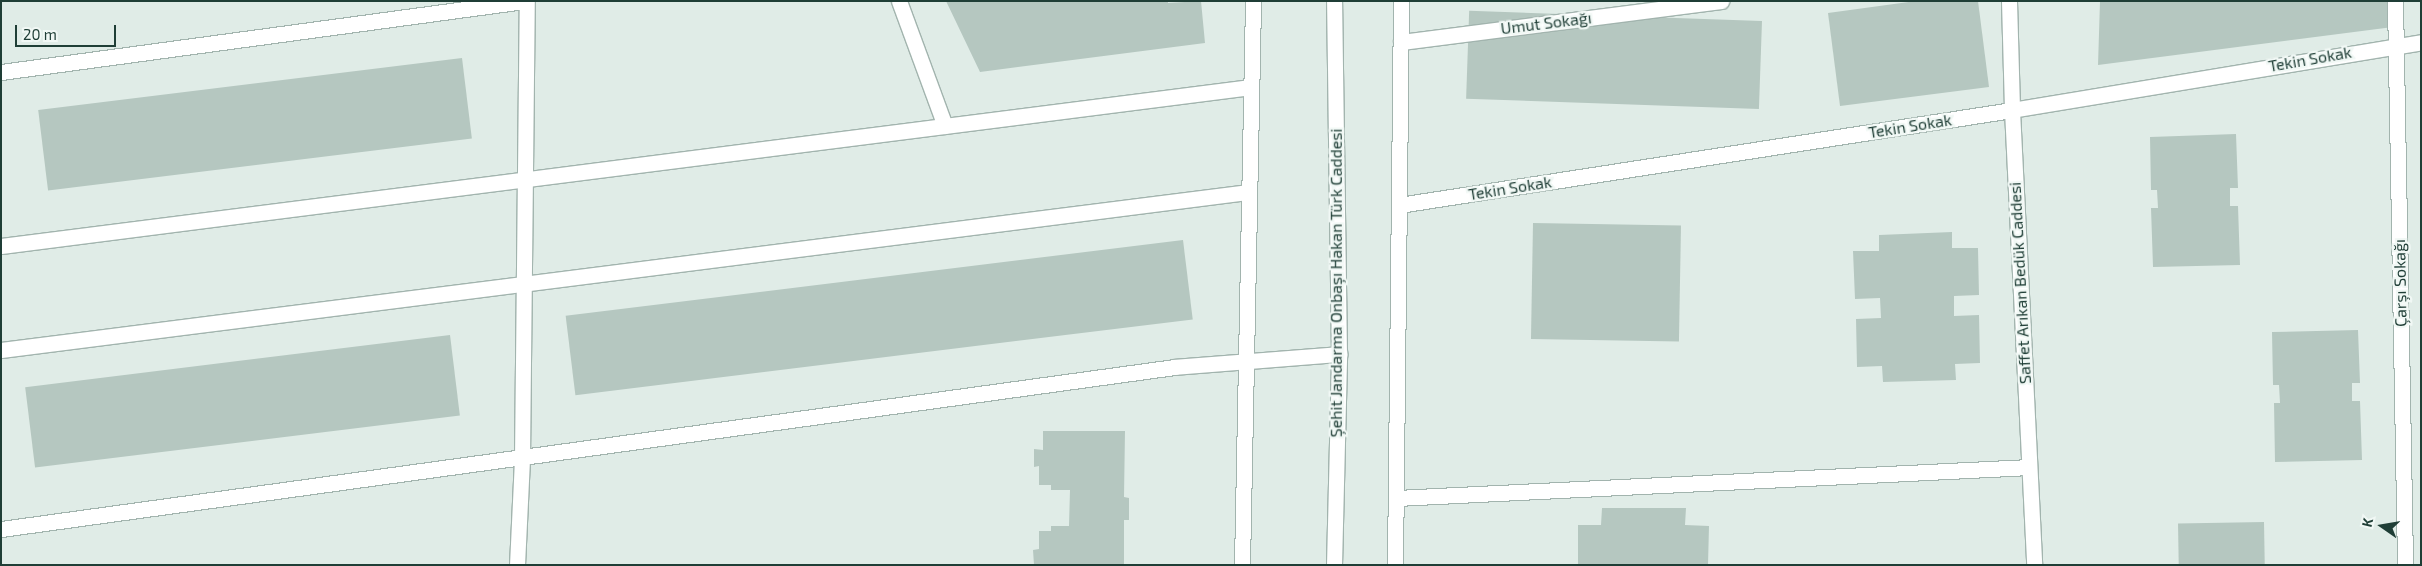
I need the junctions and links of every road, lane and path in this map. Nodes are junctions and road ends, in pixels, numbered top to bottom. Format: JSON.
{"nodes":[{"id":1,"x":525,"y":1,"type":"edge"},
{"id":2,"x":899,"y":1,"type":"edge"},
{"id":3,"x":1253,"y":1,"type":"edge"},
{"id":4,"x":1334,"y":1,"type":"edge"},
{"id":5,"x":1402,"y":1,"type":"edge"},
{"id":6,"x":1721,"y":1,"type":"edge"},
{"id":7,"x":2009,"y":1,"type":"edge"},
{"id":8,"x":2395,"y":1,"type":"edge"},
{"id":9,"x":1401,"y":42,"type":"junction"},
{"id":10,"x":2421,"y":42,"type":"edge"},
{"id":11,"x":2396,"y":45,"type":"junction"},
{"id":12,"x":1,"y":72,"type":"edge"},
{"id":13,"x":1251,"y":87,"type":"junction"},
{"id":14,"x":2012,"y":110,"type":"junction"},
{"id":15,"x":945,"y":126,"type":"junction"},
{"id":16,"x":526,"y":179,"type":"junction"},
{"id":17,"x":1250,"y":192,"type":"junction"},
{"id":18,"x":1399,"y":206,"type":"junction"},
{"id":19,"x":1,"y":246,"type":"edge"},
{"id":20,"x":523,"y":284,"type":"junction"},
{"id":21,"x":1,"y":350,"type":"edge"},
{"id":22,"x":1340,"y":354,"type":"junction"},
{"id":23,"x":1246,"y":361,"type":"junction"},
{"id":24,"x":522,"y":458,"type":"junction"},
{"id":25,"x":2029,"y":467,"type":"junction"},
{"id":26,"x":1396,"y":498,"type":"junction"},
{"id":27,"x":1,"y":528,"type":"edge"},
{"id":28,"x":517,"y":565,"type":"edge"},
{"id":29,"x":1242,"y":565,"type":"edge"},
{"id":30,"x":1334,"y":565,"type":"edge"},
{"id":31,"x":1396,"y":565,"type":"edge"},
{"id":32,"x":2034,"y":565,"type":"edge"},
{"id":33,"x":2405,"y":565,"type":"edge"}],
"edges":[{"from":1,"to":12,"type":"street"},
{"from":1,"to":16,"type":"street"},
{"from":2,"to":15,"type":"street"},
{"from":3,"to":13,"type":"street"},
{"from":4,"to":22,"type":"street","name":"Şehit Jandarma Onbaşı Hakan Türk Caddesi"},
{"from":5,"to":9,"type":"street"},
{"from":6,"to":9,"type":"street","name":"Umut Sokağı"},
{"from":7,"to":14,"type":"street","name":"Saffet Arıkan Bedük Caddesi"},
{"from":8,"to":11,"type":"street","name":"Çarşı Sokağı"},
{"from":9,"to":18,"type":"street"},
{"from":10,"to":11,"type":"street","name":"Tekin Sokak"},
{"from":11,"to":14,"type":"street","name":"Tekin Sokak"},
{"from":11,"to":33,"type":"street","name":"Çarşı Sokağı"},
{"from":13,"to":15,"type":"street"},
{"from":13,"to":17,"type":"street"},
{"from":14,"to":18,"type":"street","name":"Tekin Sokak"},
{"from":14,"to":25,"type":"street","name":"Saffet Arıkan Bedük Caddesi"},
{"from":15,"to":16,"type":"street"},
{"from":16,"to":19,"type":"street"},
{"from":16,"to":20,"type":"street"},
{"from":17,"to":20,"type":"street"},
{"from":17,"to":23,"type":"street"},
{"from":18,"to":26,"type":"street"},
{"from":20,"to":21,"type":"street"},
{"from":20,"to":24,"type":"street"},
{"from":22,"to":23,"type":"street"},
{"from":22,"to":30,"type":"street","name":"Şehit Jandarma Onbaşı Hakan Türk Caddesi"},
{"from":23,"to":24,"type":"street"},
{"from":23,"to":29,"type":"street"},
{"from":24,"to":27,"type":"street"},
{"from":24,"to":28,"type":"street"},
{"from":25,"to":26,"type":"street"},
{"from":25,"to":32,"type":"street","name":"Saffet Arıkan Bedük Caddesi"},
{"from":26,"to":31,"type":"street"}]}
